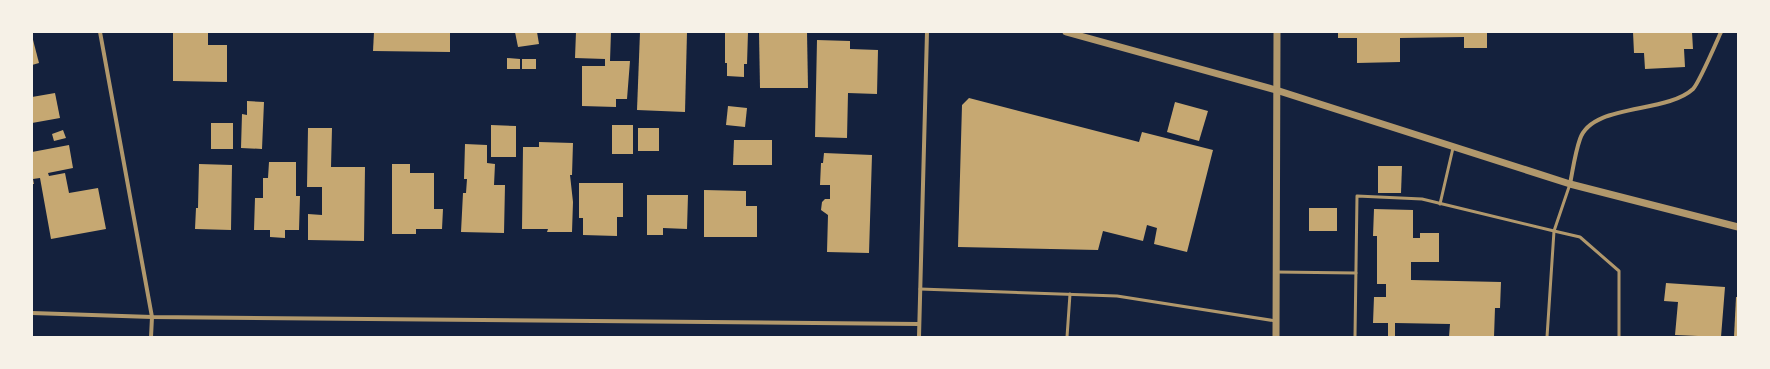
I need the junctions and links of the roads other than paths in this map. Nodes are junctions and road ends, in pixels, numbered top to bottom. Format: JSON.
{"nodes":[{"id":1,"x":100,"y":32,"type":"edge"},
{"id":2,"x":927,"y":32,"type":"edge"},
{"id":3,"x":1066,"y":32,"type":"edge"},
{"id":4,"x":1277,"y":32,"type":"edge"},
{"id":5,"x":1721,"y":32,"type":"edge"},
{"id":6,"x":1276,"y":90,"type":"junction"},
{"id":7,"x":1454,"y":146,"type":"junction"},
{"id":8,"x":1570,"y":184,"type":"junction"},
{"id":9,"x":1440,"y":204,"type":"junction"},
{"id":10,"x":1738,"y":227,"type":"edge"},
{"id":11,"x":1554,"y":231,"type":"junction"},
{"id":12,"x":1276,"y":272,"type":"junction"},
{"id":13,"x":1356,"y":273,"type":"junction"},
{"id":14,"x":920,"y":289,"type":"junction"},
{"id":15,"x":1070,"y":294,"type":"junction"},
{"id":16,"x":32,"y":313,"type":"edge"},
{"id":17,"x":152,"y":317,"type":"junction"},
{"id":18,"x":1276,"y":321,"type":"junction"},
{"id":19,"x":919,"y":324,"type":"junction"},
{"id":20,"x":152,"y":337,"type":"edge"},
{"id":21,"x":919,"y":337,"type":"edge"},
{"id":22,"x":1067,"y":337,"type":"edge"},
{"id":23,"x":1276,"y":337,"type":"edge"},
{"id":24,"x":1355,"y":337,"type":"edge"},
{"id":25,"x":1547,"y":337,"type":"edge"},
{"id":26,"x":1619,"y":337,"type":"edge"}],
"edges":[{"from":1,"to":17,"type":"street"},
{"from":2,"to":14,"type":"street"},
{"from":3,"to":6,"type":"street"},
{"from":4,"to":6,"type":"street"},
{"from":5,"to":8,"type":"street"},
{"from":6,"to":7,"type":"street"},
{"from":6,"to":12,"type":"street"},
{"from":7,"to":8,"type":"street"},
{"from":7,"to":9,"type":"lane"},
{"from":8,"to":10,"type":"street"},
{"from":8,"to":11,"type":"lane"},
{"from":9,"to":11,"type":"lane"},
{"from":9,"to":13,"type":"lane"},
{"from":11,"to":25,"type":"lane"},
{"from":11,"to":26,"type":"lane"},
{"from":12,"to":13,"type":"lane"},
{"from":12,"to":18,"type":"street"},
{"from":13,"to":24,"type":"lane"},
{"from":14,"to":15,"type":"lane"},
{"from":14,"to":19,"type":"street"},
{"from":15,"to":18,"type":"lane"},
{"from":15,"to":22,"type":"lane"},
{"from":16,"to":17,"type":"street"},
{"from":17,"to":19,"type":"street"},
{"from":17,"to":20,"type":"street"},
{"from":18,"to":23,"type":"street"},
{"from":19,"to":21,"type":"street"}]}
